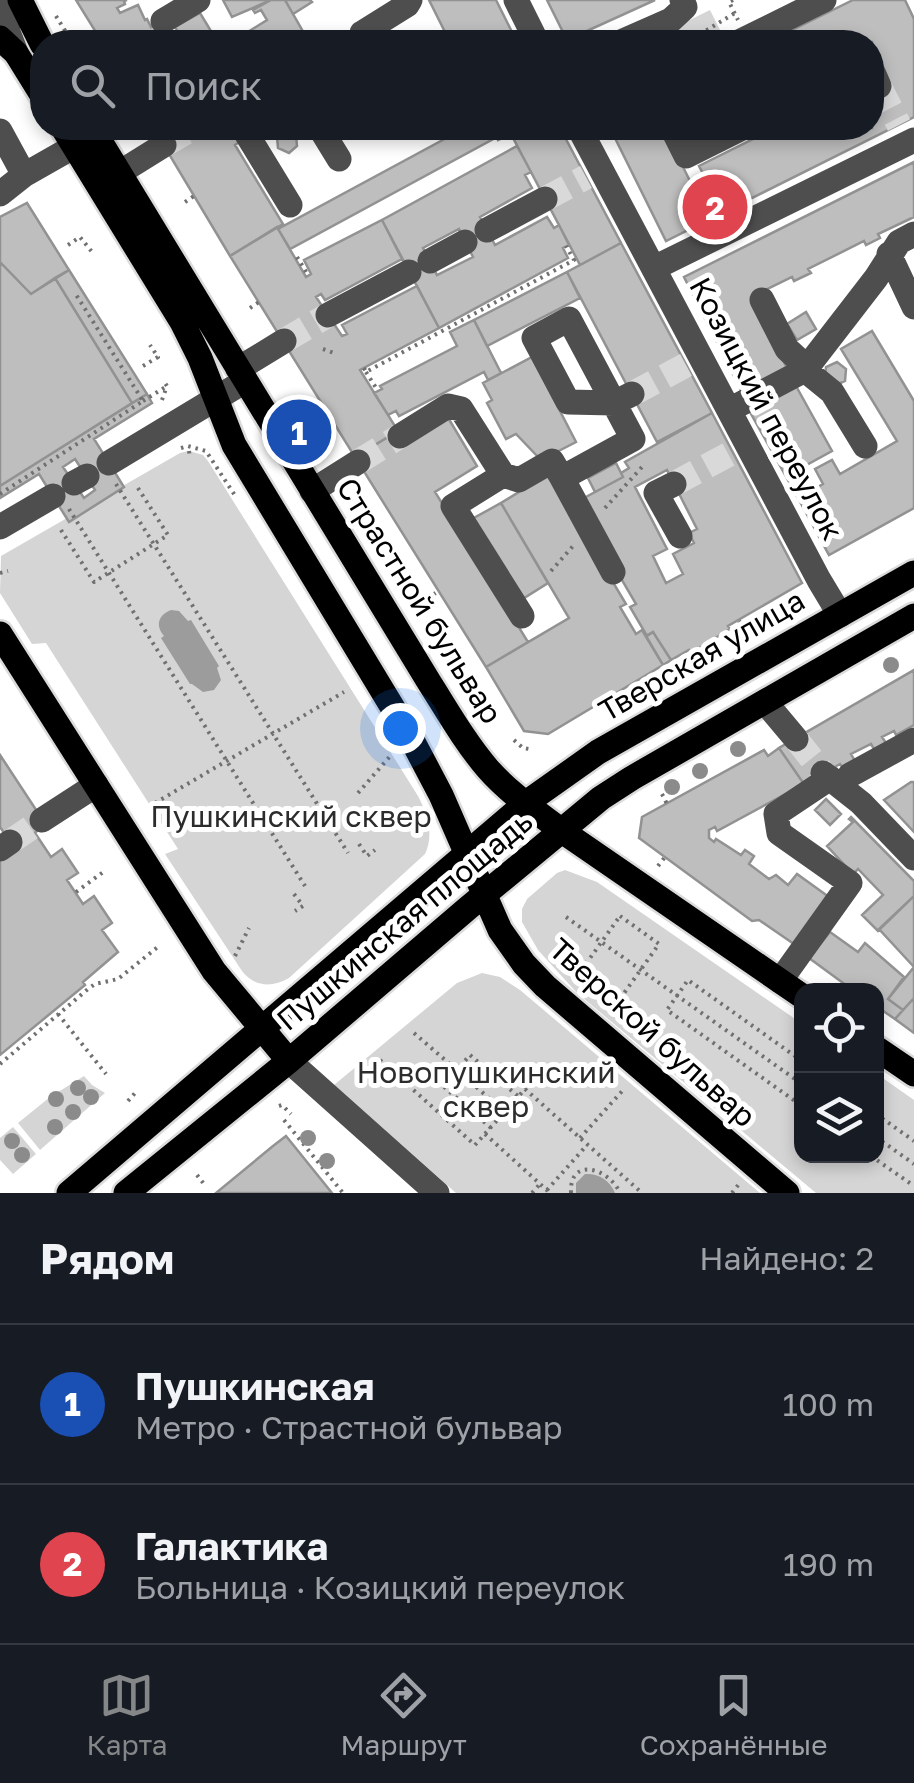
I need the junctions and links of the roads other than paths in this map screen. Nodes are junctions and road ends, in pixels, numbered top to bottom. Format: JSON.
{"nodes":[{"id":1,"x":7,"y":0,"type":"edge"},
{"id":2,"x":20,"y":0,"type":"edge"},
{"id":3,"x":198,"y":0,"type":"edge"},
{"id":4,"x":410,"y":0,"type":"edge"},
{"id":5,"x":516,"y":0,"type":"edge"},
{"id":6,"x":682,"y":0,"type":"edge"},
{"id":7,"x":824,"y":0,"type":"edge"},
{"id":8,"x":162,"y":21,"type":"dead end"},
{"id":9,"x":35,"y":30,"type":"edge"},
{"id":10,"x":367,"y":30,"type":"edge"},
{"id":11,"x":531,"y":30,"type":"edge"},
{"id":12,"x":648,"y":30,"type":"edge"},
{"id":13,"x":764,"y":30,"type":"edge"},
{"id":14,"x":8,"y":46,"type":"edge"},
{"id":15,"x":30,"y":78,"type":"edge"},
{"id":16,"x":0,"y":132,"type":"edge"},
{"id":17,"x":907,"y":136,"type":"edge"},
{"id":18,"x":69,"y":140,"type":"edge"},
{"id":19,"x":80,"y":140,"type":"edge"},
{"id":20,"x":87,"y":140,"type":"edge"},
{"id":21,"x":250,"y":140,"type":"edge"},
{"id":22,"x":327,"y":140,"type":"edge"},
{"id":23,"x":584,"y":140,"type":"edge"},
{"id":24,"x":678,"y":140,"type":"edge"},
{"id":25,"x":718,"y":140,"type":"edge"},
{"id":26,"x":164,"y":146,"type":"tunnel mouth"},
{"id":27,"x":339,"y":159,"type":"dead end"},
{"id":28,"x":130,"y":166,"type":"junction"},
{"id":29,"x":24,"y":175,"type":"junction"},
{"id":30,"x":0,"y":194,"type":"edge"},
{"id":31,"x":545,"y":199,"type":"tunnel mouth"},
{"id":32,"x":290,"y":204,"type":"dead end"},
{"id":33,"x":914,"y":234,"type":"edge"},
{"id":34,"x":889,"y":254,"type":"junction"},
{"id":35,"x":654,"y":268,"type":"junction"},
{"id":36,"x":762,"y":300,"type":"dead end"},
{"id":37,"x":914,"y":307,"type":"edge"},
{"id":38,"x":328,"y":315,"type":"tunnel mouth"},
{"id":39,"x":284,"y":342,"type":"tunnel mouth"},
{"id":40,"x":805,"y":370,"type":"junction"},
{"id":41,"x":241,"y":375,"type":"junction"},
{"id":42,"x":216,"y":398,"type":"junction"},
{"id":43,"x":623,"y":399,"type":"dead end"},
{"id":44,"x":730,"y":410,"type":"junction"},
{"id":45,"x":400,"y":436,"type":"tunnel mouth"},
{"id":46,"x":865,"y":446,"type":"dead end"},
{"id":47,"x":358,"y":462,"type":"tunnel mouth"},
{"id":48,"x":503,"y":475,"type":"junction"},
{"id":49,"x":562,"y":478,"type":"junction"},
{"id":50,"x":674,"y":484,"type":"dead end"},
{"id":51,"x":312,"y":491,"type":"junction"},
{"id":52,"x":0,"y":527,"type":"edge"},
{"id":53,"x":680,"y":536,"type":"dead end"},
{"id":54,"x":613,"y":572,"type":"dead end"},
{"id":55,"x":914,"y":572,"type":"edge"},
{"id":56,"x":840,"y":615,"type":"junction"},
{"id":57,"x":522,"y":616,"type":"dead end"},
{"id":58,"x":914,"y":616,"type":"edge"},
{"id":59,"x":4,"y":649,"type":"edge"},
{"id":60,"x":764,"y":702,"type":"junction"},
{"id":61,"x":796,"y":739,"type":"tunnel mouth"},
{"id":62,"x":914,"y":740,"type":"edge"},
{"id":63,"x":832,"y":779,"type":"junction"},
{"id":64,"x":96,"y":785,"type":"junction"},
{"id":65,"x":526,"y":804,"type":"junction"},
{"id":66,"x":42,"y":820,"type":"tunnel mouth"},
{"id":67,"x":562,"y":831,"type":"junction"},
{"id":68,"x":466,"y":854,"type":"junction"},
{"id":69,"x":914,"y":858,"type":"edge"},
{"id":70,"x":484,"y":896,"type":"junction"},
{"id":71,"x":791,"y":988,"type":"edge"},
{"id":72,"x":261,"y":1030,"type":"junction"},
{"id":73,"x":884,"y":1053,"type":"edge"},
{"id":74,"x":289,"y":1061,"type":"junction"},
{"id":75,"x":914,"y":1074,"type":"edge"},
{"id":76,"x":69,"y":1193,"type":"edge"},
{"id":77,"x":126,"y":1193,"type":"edge"},
{"id":78,"x":437,"y":1193,"type":"edge"},
{"id":79,"x":787,"y":1193,"type":"edge"}],
"edges":[{"from":1,"to":14,"type":"street"},
{"from":2,"to":9,"type":"main road"},
{"from":3,"to":8,"type":"street"},
{"from":4,"to":10,"type":"street"},
{"from":5,"to":11,"type":"street"},
{"from":6,"to":12,"type":"street"},
{"from":7,"to":13,"type":"street"},
{"from":14,"to":15,"type":"main road"},
{"from":16,"to":29,"type":"street"},
{"from":17,"to":35,"type":"street"},
{"from":18,"to":29,"type":"street"},
{"from":19,"to":42,"type":"main road"},
{"from":20,"to":28,"type":"main road","name":"Страстной бульвар"},
{"from":21,"to":32,"type":"street"},
{"from":22,"to":27,"type":"street"},
{"from":23,"to":35,"type":"street","name":"Козицкий переулок"},
{"from":24,"to":25,"type":"street"},
{"from":26,"to":28,"type":"street"},
{"from":28,"to":41,"type":"main road","name":"Страстной бульвар"},
{"from":29,"to":30,"type":"street"},
{"from":31,"to":38,"type":"street"},
{"from":33,"to":34,"type":"street"},
{"from":34,"to":37,"type":"street"},
{"from":34,"to":40,"type":"street"},
{"from":35,"to":44,"type":"street","name":"Козицкий переулок"},
{"from":36,"to":40,"type":"street"},
{"from":39,"to":41,"type":"street"},
{"from":40,"to":44,"type":"street"},
{"from":40,"to":46,"type":"street"},
{"from":41,"to":42,"type":"street"},
{"from":41,"to":51,"type":"main road","name":"Страстной бульвар"},
{"from":42,"to":52,"type":"street"},
{"from":42,"to":68,"type":"main road"},
{"from":43,"to":49,"type":"street"},
{"from":44,"to":56,"type":"street","name":"Козицкий переулок"},
{"from":45,"to":48,"type":"street"},
{"from":47,"to":51,"type":"street"},
{"from":48,"to":49,"type":"street"},
{"from":48,"to":57,"type":"street"},
{"from":49,"to":54,"type":"street"},
{"from":50,"to":53,"type":"street"},
{"from":51,"to":65,"type":"main road","name":"Страстной бульвар"},
{"from":55,"to":56,"type":"main road","name":"Тверская улица"},
{"from":56,"to":65,"type":"main road","name":"Тверская улица"},
{"from":58,"to":60,"type":"main road"},
{"from":59,"to":64,"type":"main road"},
{"from":60,"to":61,"type":"street"},
{"from":60,"to":67,"type":"main road"},
{"from":62,"to":63,"type":"street"},
{"from":63,"to":69,"type":"street"},
{"from":63,"to":71,"type":"street"},
{"from":64,"to":66,"type":"street"},
{"from":64,"to":72,"type":"main road"},
{"from":65,"to":67,"type":"main road","name":"Страстной бульвар"},
{"from":65,"to":68,"type":"main road","name":"Пушкинская площадь"},
{"from":67,"to":70,"type":"main road","name":"Пушкинская площадь"},
{"from":67,"to":71,"type":"main road"},
{"from":68,"to":70,"type":"main road","name":"Тверской бульвар"},
{"from":68,"to":72,"type":"main road","name":"Пушкинская площадь"},
{"from":70,"to":74,"type":"main road","name":"Пушкинская площадь"},
{"from":70,"to":79,"type":"main road","name":"Тверской бульвар"},
{"from":72,"to":74,"type":"main road"},
{"from":72,"to":76,"type":"main road"},
{"from":73,"to":75,"type":"main road"},
{"from":74,"to":77,"type":"main road"},
{"from":74,"to":78,"type":"street"}]}
